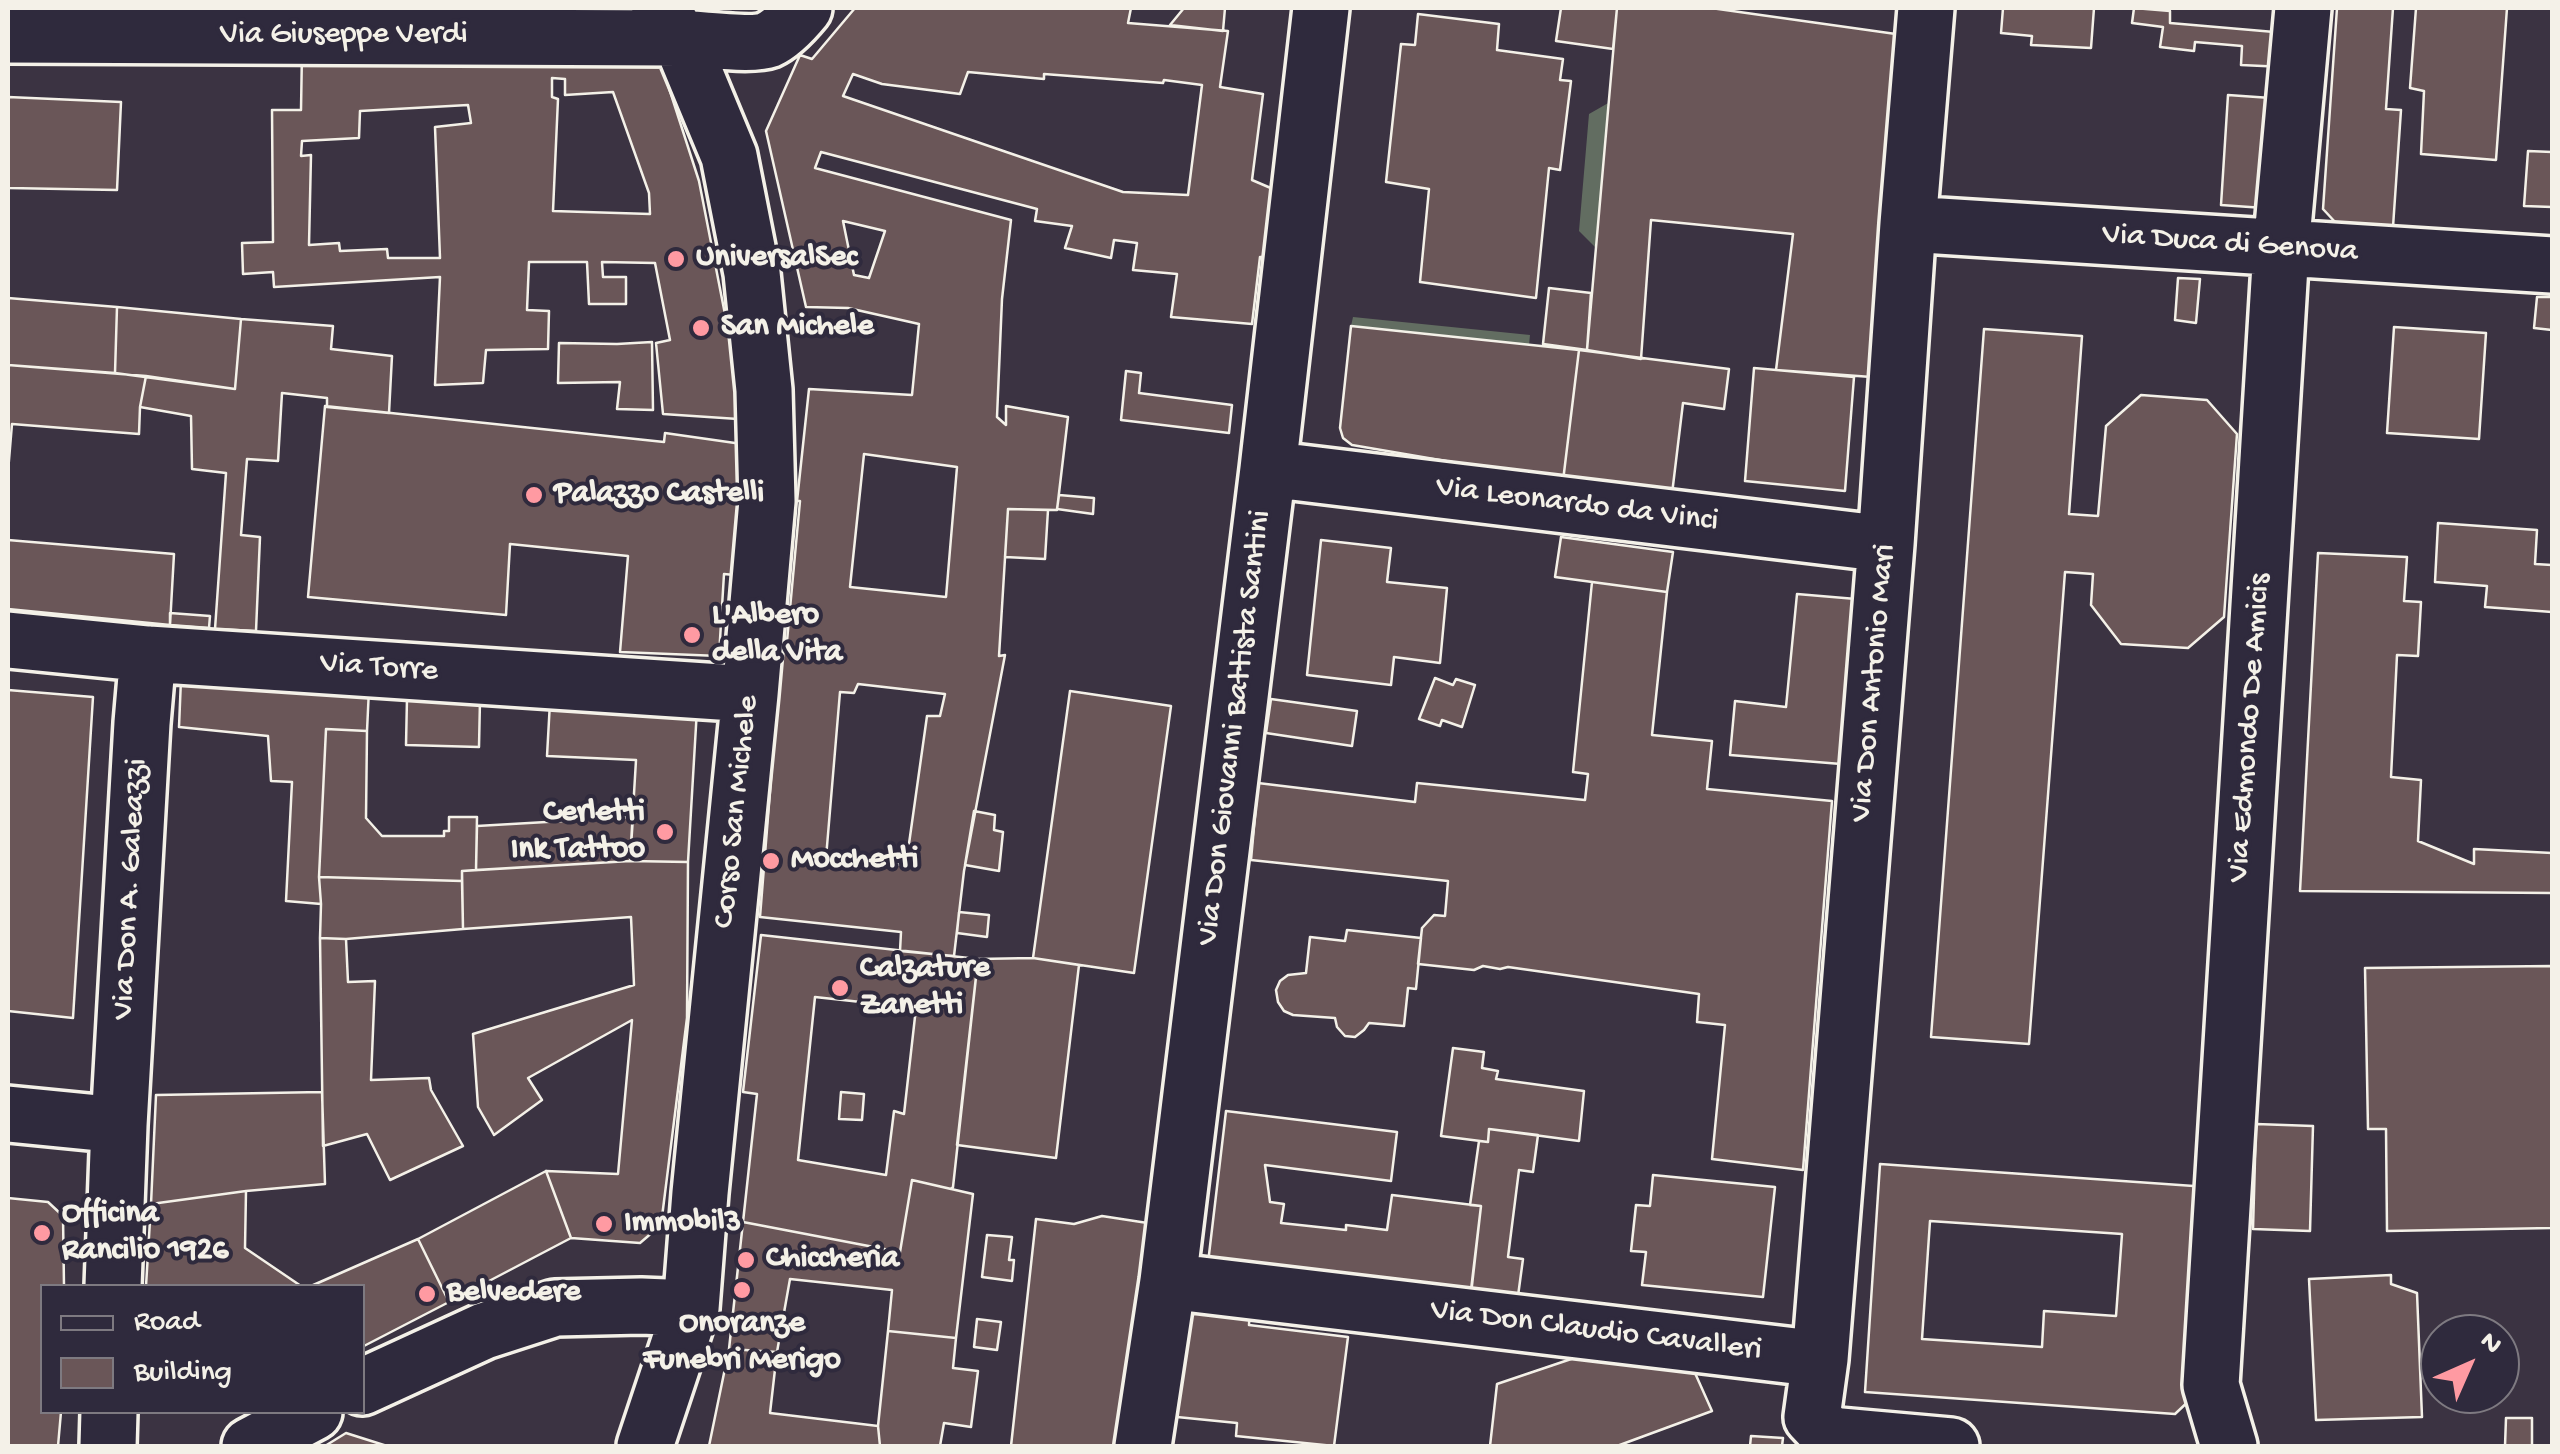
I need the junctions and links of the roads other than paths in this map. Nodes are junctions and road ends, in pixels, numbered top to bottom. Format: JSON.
{"nodes":[{"id":1,"x":804,"y":8,"type":"edge"},
{"id":2,"x":1321,"y":8,"type":"edge"},
{"id":3,"x":1926,"y":8,"type":"edge"},
{"id":4,"x":2303,"y":8,"type":"edge"},
{"id":5,"x":670,"y":22,"type":"edge"},
{"id":6,"x":8,"y":35,"type":"edge"},
{"id":7,"x":1908,"y":224,"type":"junction"},
{"id":8,"x":2281,"y":249,"type":"junction"},
{"id":9,"x":2552,"y":265,"type":"edge"},
{"id":10,"x":1268,"y":469,"type":"junction"},
{"id":11,"x":1886,"y":544,"type":"junction"},
{"id":12,"x":8,"y":640,"type":"edge"},
{"id":13,"x":148,"y":654,"type":"junction"},
{"id":14,"x":750,"y":694,"type":"junction"},
{"id":15,"x":8,"y":1114,"type":"edge"},
{"id":16,"x":119,"y":1124,"type":"junction"},
{"id":17,"x":1168,"y":1281,"type":"junction"},
{"id":18,"x":113,"y":1284,"type":"edge"},
{"id":19,"x":692,"y":1308,"type":"junction"},
{"id":20,"x":1820,"y":1359,"type":"junction"},
{"id":21,"x":368,"y":1384,"type":"edge"},
{"id":22,"x":109,"y":1414,"type":"edge"},
{"id":23,"x":310,"y":1414,"type":"edge"},
{"id":24,"x":108,"y":1446,"type":"edge"},
{"id":25,"x":250,"y":1446,"type":"edge"},
{"id":26,"x":645,"y":1446,"type":"edge"},
{"id":27,"x":1143,"y":1446,"type":"edge"},
{"id":28,"x":1951,"y":1446,"type":"edge"},
{"id":29,"x":2229,"y":1446,"type":"edge"}],
"edges":[{"from":1,"to":5,"type":"street","name":"Via Giuseppe Verdi"},
{"from":2,"to":10,"type":"street","name":"Via Don Giovanni Battista Santini"},
{"from":3,"to":7,"type":"street","name":"Via Don Antonio Mari"},
{"from":4,"to":8,"type":"street","name":"Via Edmondo De Amicis"},
{"from":5,"to":6,"type":"street","name":"Via Giuseppe Verdi"},
{"from":5,"to":14,"type":"street","name":"Corso San Michele"},
{"from":7,"to":8,"type":"street","name":"Via Duca di Genova"},
{"from":7,"to":11,"type":"street","name":"Via Don Antonio Mari"},
{"from":8,"to":9,"type":"street","name":"Via Duca di Genova"},
{"from":8,"to":29,"type":"street","name":"Via Edmondo De Amicis"},
{"from":10,"to":11,"type":"street","name":"Via Leonardo da Vinci"},
{"from":10,"to":17,"type":"street","name":"Via Don Giovanni Battista Santini"},
{"from":11,"to":20,"type":"street","name":"Via Don Antonio Mari"},
{"from":12,"to":13,"type":"street","name":"Via Torre"},
{"from":13,"to":14,"type":"street","name":"Via Torre"},
{"from":13,"to":16,"type":"street","name":"Via Don A. Galeazzi"},
{"from":14,"to":19,"type":"street","name":"Corso San Michele"},
{"from":15,"to":16,"type":"street"},
{"from":16,"to":18,"type":"street","name":"Via Don A. Galeazzi"},
{"from":17,"to":20,"type":"street","name":"Via Don Claudio Cavalleri"},
{"from":17,"to":27,"type":"street","name":"Via Don Giovanni Battista Santini"},
{"from":19,"to":21,"type":"street"},
{"from":19,"to":26,"type":"street","name":"Corso San Michele"},
{"from":20,"to":28,"type":"street"},
{"from":22,"to":24,"type":"street"},
{"from":23,"to":25,"type":"street"}]}
